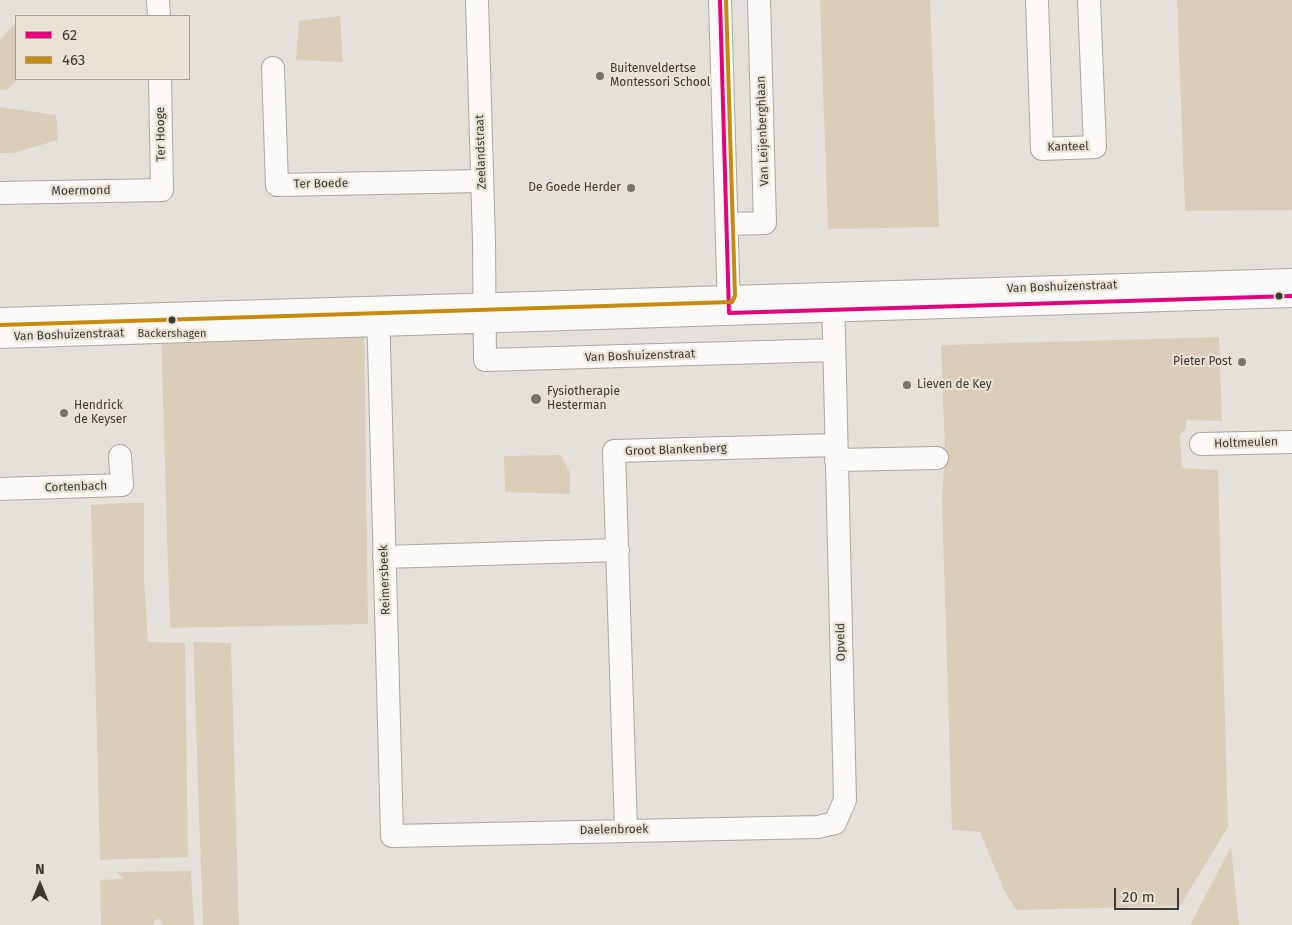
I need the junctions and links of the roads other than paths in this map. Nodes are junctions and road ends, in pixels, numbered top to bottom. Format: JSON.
{"nodes":[{"id":1,"x":158,"y":0,"type":"edge"},
{"id":2,"x":477,"y":0,"type":"edge"},
{"id":3,"x":720,"y":0,"type":"edge"},
{"id":4,"x":759,"y":0,"type":"edge"},
{"id":5,"x":1037,"y":0,"type":"edge"},
{"id":6,"x":1089,"y":0,"type":"edge"},
{"id":7,"x":159,"y":15,"type":"edge"},
{"id":8,"x":273,"y":68,"type":"dead end"},
{"id":9,"x":160,"y":80,"type":"edge"},
{"id":10,"x":482,"y":181,"type":"junction"},
{"id":11,"x":162,"y":190,"type":"joint"},
{"id":12,"x":0,"y":193,"type":"edge"},
{"id":13,"x":727,"y":224,"type":"junction"},
{"id":14,"x":1292,"y":280,"type":"edge"},
{"id":15,"x":1292,"y":296,"type":"edge"},
{"id":16,"x":833,"y":302,"type":"junction"},
{"id":17,"x":729,"y":305,"type":"junction"},
{"id":18,"x":484,"y":313,"type":"junction"},
{"id":19,"x":378,"y":317,"type":"junction"},
{"id":20,"x":0,"y":319,"type":"edge"},
{"id":21,"x":0,"y":337,"type":"edge"},
{"id":22,"x":834,"y":350,"type":"junction"},
{"id":23,"x":1292,"y":442,"type":"edge"},
{"id":24,"x":1201,"y":444,"type":"dead end"},
{"id":25,"x":836,"y":453,"type":"junction"},
{"id":26,"x":120,"y":456,"type":"dead end"},
{"id":27,"x":937,"y":458,"type":"dead end"},
{"id":28,"x":0,"y":489,"type":"edge"},
{"id":29,"x":618,"y":550,"type":"junction"},
{"id":30,"x":384,"y":557,"type":"junction"},
{"id":31,"x":835,"y":823,"type":"joint"},
{"id":32,"x":626,"y":830,"type":"junction"},
{"id":33,"x":392,"y":836,"type":"joint"}],
"edges":[{"from":1,"to":7,"type":"street"},
{"from":2,"to":10,"type":"street","name":"Zeelandstraat"},
{"from":3,"to":13,"type":"street"},
{"from":4,"to":13,"type":"street","name":"Van Leijenberghlaan"},
{"from":5,"to":6,"type":"street","name":"Kanteel"},
{"from":8,"to":10,"type":"street","name":"Ter Boede"},
{"from":9,"to":11,"type":"street","name":"Ter Hooge"},
{"from":10,"to":18,"type":"street","name":"Zeelandstraat"},
{"from":11,"to":12,"type":"street","name":"Moermond"},
{"from":13,"to":17,"type":"street"},
{"from":14,"to":16,"type":"street","name":"Van Boshuizenstraat"},
{"from":15,"to":16,"type":"street","name":"Van Boshuizenstraat"},
{"from":16,"to":17,"type":"street","name":"Van Boshuizenstraat"},
{"from":16,"to":22,"type":"street","name":"Opveld"},
{"from":17,"to":18,"type":"street","name":"Van Boshuizenstraat"},
{"from":18,"to":19,"type":"street","name":"Van Boshuizenstraat"},
{"from":18,"to":22,"type":"street","name":"Van Boshuizenstraat"},
{"from":19,"to":20,"type":"street","name":"Van Boshuizenstraat"},
{"from":19,"to":21,"type":"street","name":"Van Boshuizenstraat"},
{"from":19,"to":30,"type":"street","name":"Reimersbeek"},
{"from":22,"to":25,"type":"street","name":"Opveld"},
{"from":23,"to":24,"type":"street","name":"Holtmeulen"},
{"from":25,"to":27,"type":"street"},
{"from":25,"to":29,"type":"street","name":"Groot Blankenberg"},
{"from":25,"to":31,"type":"street","name":"Opveld"},
{"from":26,"to":28,"type":"street","name":"Cortenbach"},
{"from":29,"to":30,"type":"street"},
{"from":29,"to":32,"type":"street","name":"Groot Blankenberg"},
{"from":30,"to":33,"type":"street","name":"Reimersbeek"},
{"from":31,"to":32,"type":"street","name":"Daelenbroek"},
{"from":32,"to":33,"type":"street","name":"Daelenbroek"}]}
